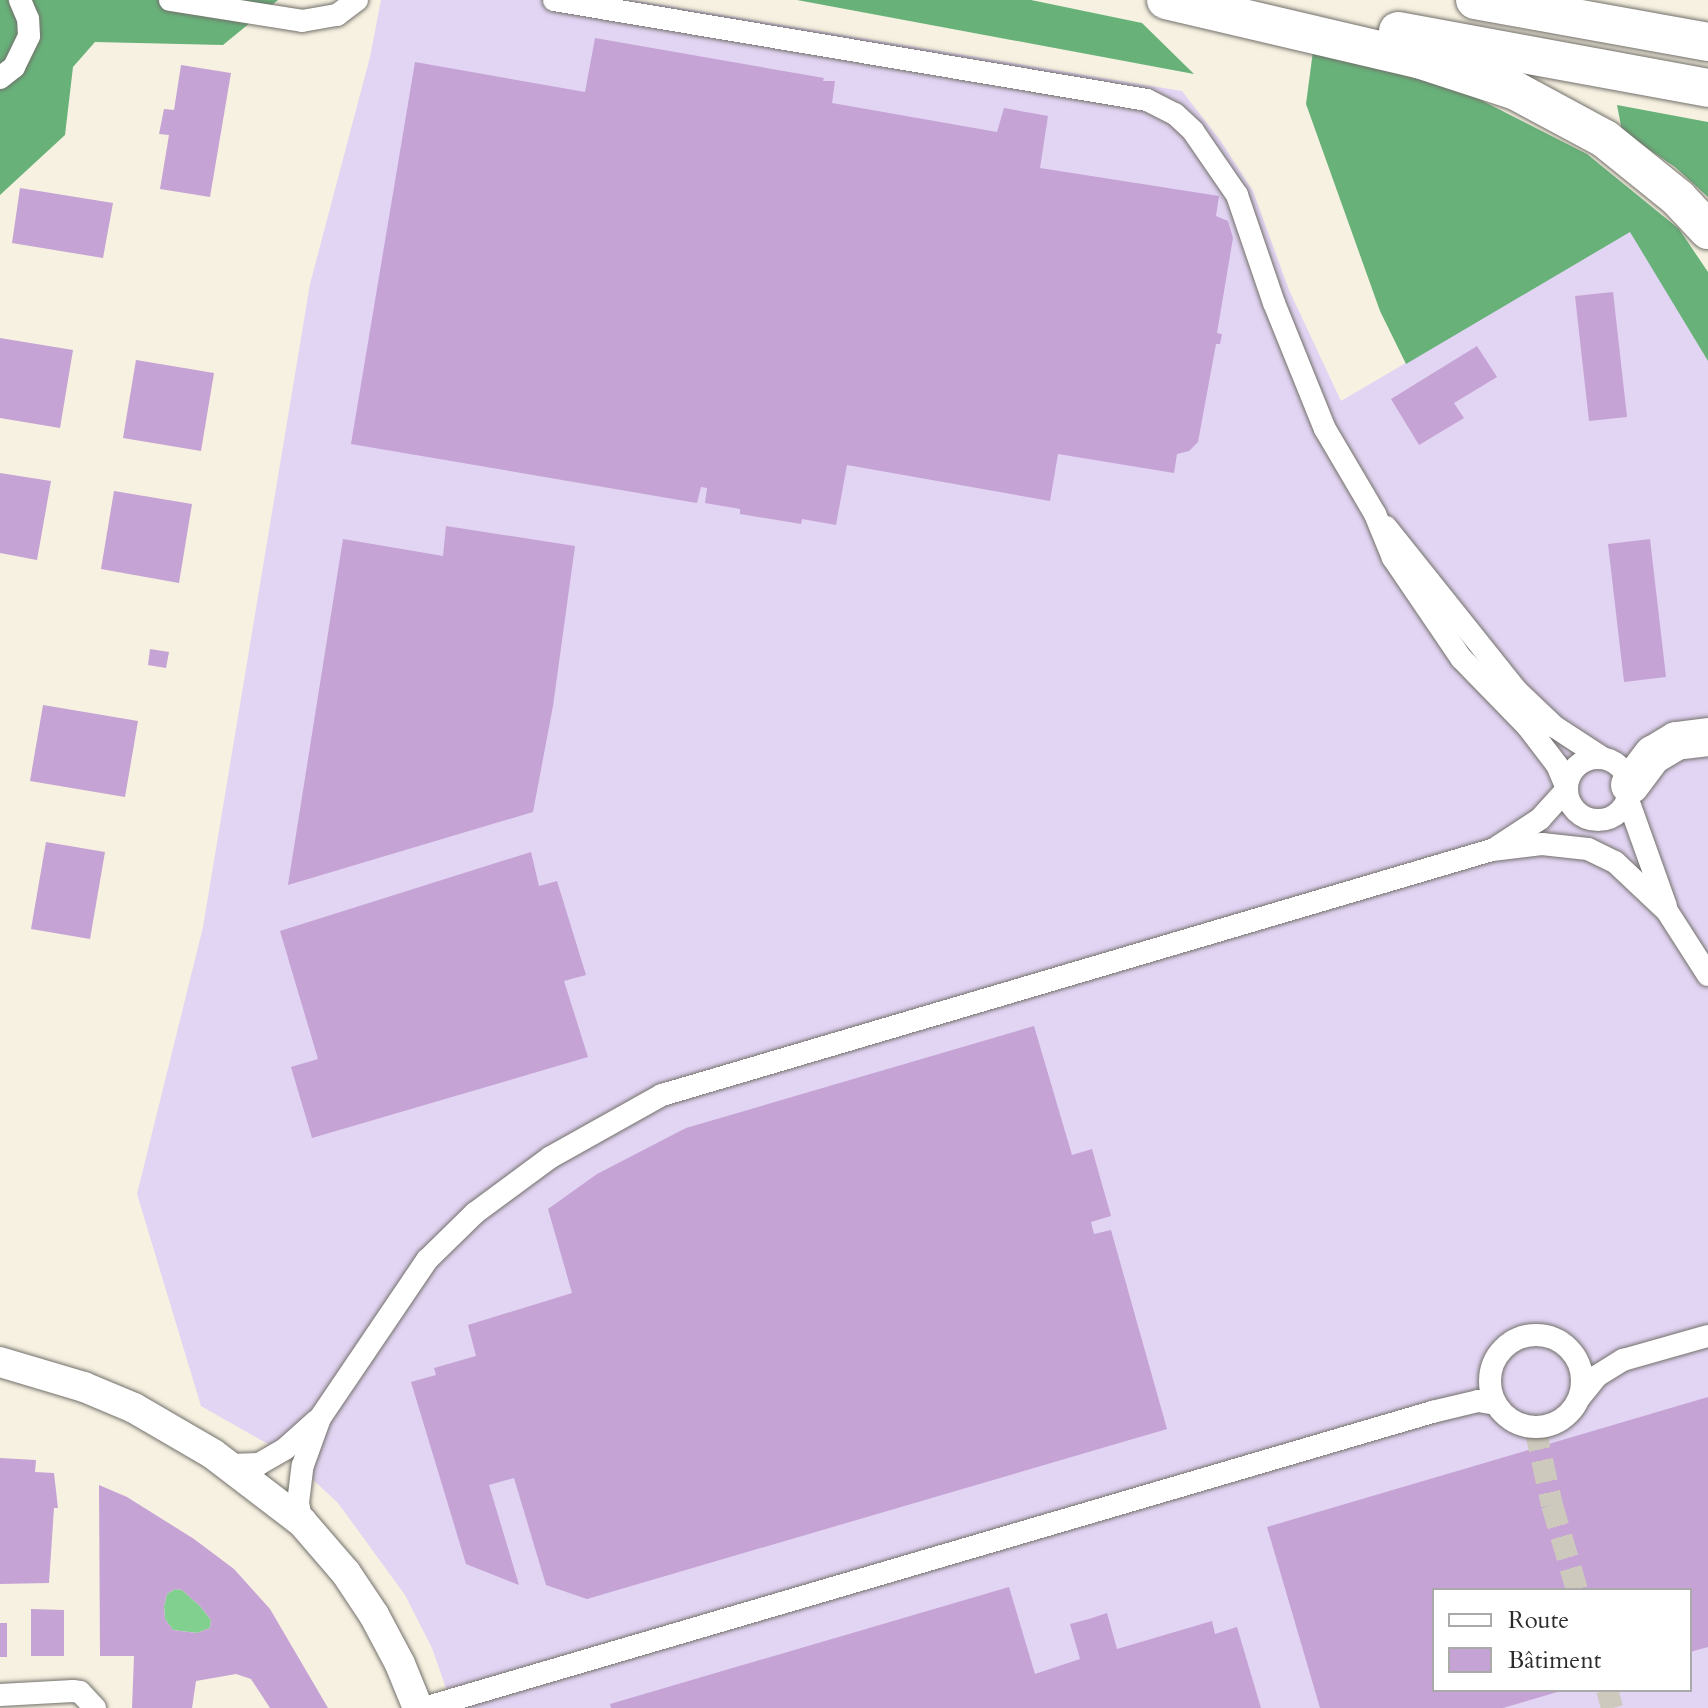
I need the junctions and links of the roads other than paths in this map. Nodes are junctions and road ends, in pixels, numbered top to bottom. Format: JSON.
{"nodes":[{"id":1,"x":170,"y":0,"type":"edge"},
{"id":2,"x":357,"y":0,"type":"edge"},
{"id":3,"x":554,"y":0,"type":"edge"},
{"id":4,"x":1166,"y":0,"type":"edge"},
{"id":5,"x":1242,"y":0,"type":"edge"},
{"id":6,"x":1475,"y":0,"type":"edge"},
{"id":7,"x":24,"y":1,"type":"edge"},
{"id":8,"x":1708,"y":42,"type":"edge"},
{"id":9,"x":0,"y":78,"type":"edge"},
{"id":10,"x":1708,"y":88,"type":"edge"},
{"id":11,"x":1708,"y":230,"type":"edge"},
{"id":12,"x":1375,"y":514,"type":"junction"},
{"id":13,"x":1708,"y":737,"type":"edge"},
{"id":14,"x":1601,"y":757,"type":"junction"},
{"id":15,"x":1567,"y":789,"type":"junction"},
{"id":16,"x":1629,"y":792,"type":"junction"},
{"id":17,"x":1492,"y":850,"type":"junction"},
{"id":18,"x":1667,"y":911,"type":"junction"},
{"id":19,"x":1708,"y":975,"type":"edge"},
{"id":20,"x":1708,"y":1336,"type":"edge"},
{"id":21,"x":0,"y":1362,"type":"edge"},
{"id":22,"x":1580,"y":1397,"type":"junction"},
{"id":23,"x":1496,"y":1404,"type":"junction"},
{"id":24,"x":320,"y":1418,"type":"junction"},
{"id":25,"x":229,"y":1465,"type":"junction"},
{"id":26,"x":302,"y":1522,"type":"junction"},
{"id":27,"x":0,"y":1695,"type":"edge"},
{"id":28,"x":95,"y":1708,"type":"edge"},
{"id":29,"x":418,"y":1708,"type":"edge"},
{"id":30,"x":424,"y":1708,"type":"edge"}],
"edges":[{"from":1,"to":2,"type":"street"},
{"from":3,"to":12,"type":"street"},
{"from":4,"to":11,"type":"highway"},
{"from":5,"to":10,"type":"highway"},
{"from":6,"to":8,"type":"highway"},
{"from":7,"to":9,"type":"street"},
{"from":12,"to":14,"type":"street"},
{"from":12,"to":15,"type":"street"},
{"from":13,"to":16,"type":"highway"},
{"from":14,"to":15,"type":"street"},
{"from":14,"to":16,"type":"street"},
{"from":15,"to":16,"type":"street"},
{"from":15,"to":17,"type":"street"},
{"from":16,"to":18,"type":"street"},
{"from":17,"to":18,"type":"street"},
{"from":17,"to":24,"type":"street"},
{"from":18,"to":19,"type":"street"},
{"from":20,"to":22,"type":"street"},
{"from":21,"to":25,"type":"street"},
{"from":22,"to":23,"type":"street"},
{"from":22,"to":23,"type":"street"},
{"from":23,"to":30,"type":"street"},
{"from":24,"to":25,"type":"street"},
{"from":24,"to":26,"type":"street"},
{"from":25,"to":26,"type":"street"},
{"from":26,"to":29,"type":"street"},
{"from":27,"to":28,"type":"street"}]}
